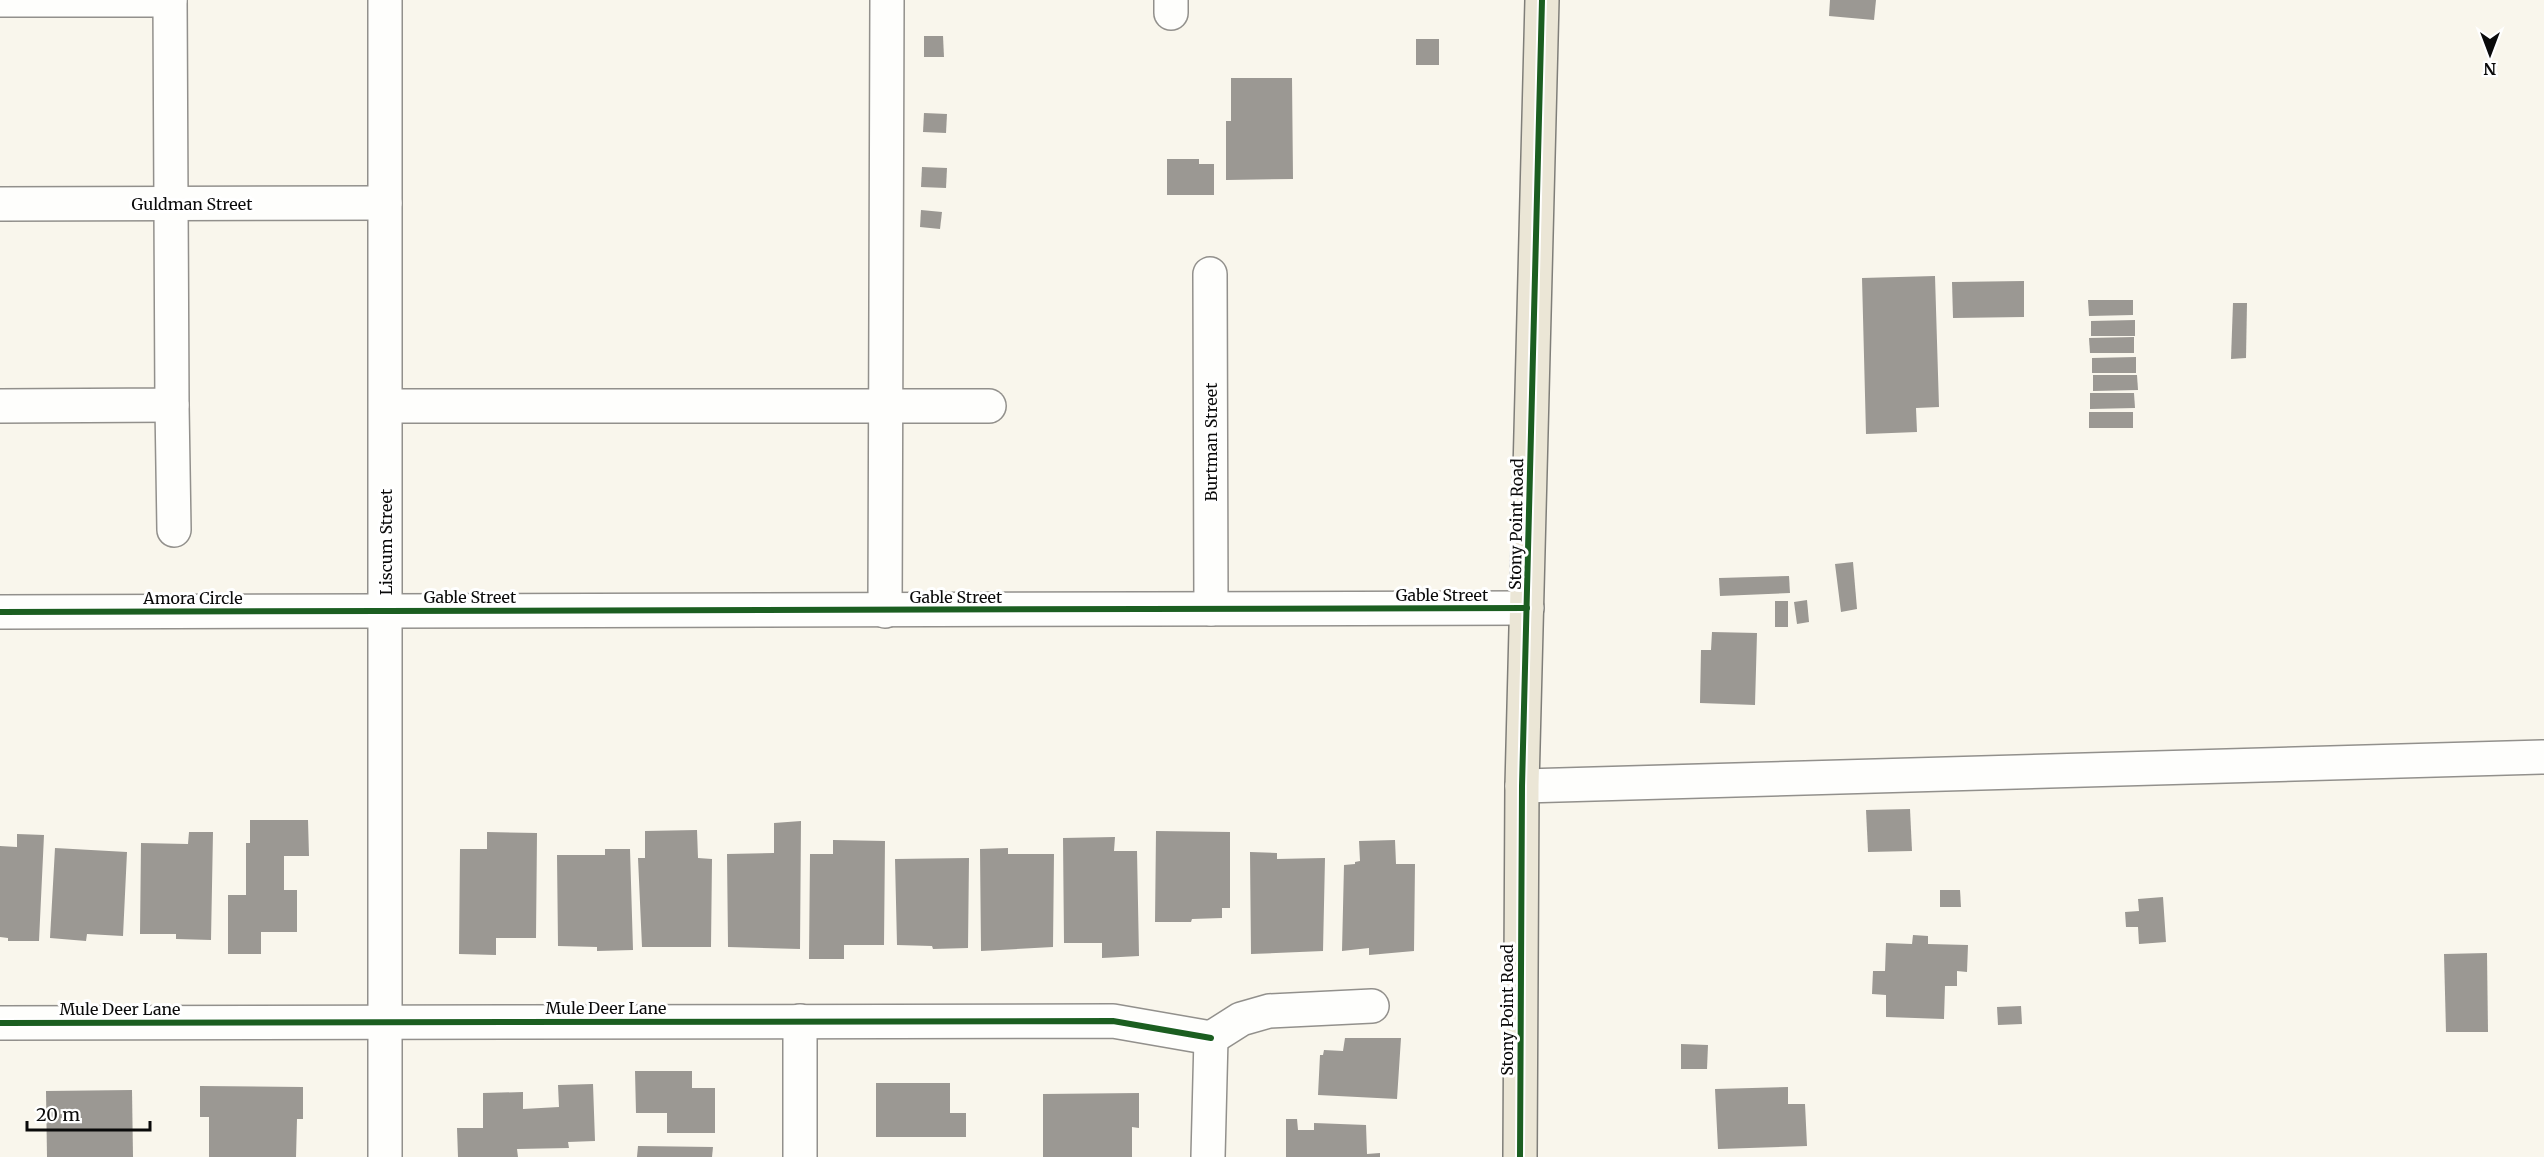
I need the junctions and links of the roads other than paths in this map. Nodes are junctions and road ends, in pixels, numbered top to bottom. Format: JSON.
{"nodes":[{"id":1,"x":0,"y":0,"type":"edge"},
{"id":2,"x":170,"y":0,"type":"edge"},
{"id":3,"x":385,"y":0,"type":"edge"},
{"id":4,"x":887,"y":0,"type":"edge"},
{"id":5,"x":1542,"y":0,"type":"edge"},
{"id":6,"x":385,"y":203,"type":"junction"},
{"id":7,"x":0,"y":204,"type":"edge"},
{"id":8,"x":171,"y":204,"type":"junction"},
{"id":9,"x":1210,"y":274,"type":"dead end"},
{"id":10,"x":172,"y":405,"type":"junction"},
{"id":11,"x":884,"y":405,"type":"junction"},
{"id":12,"x":0,"y":406,"type":"edge"},
{"id":13,"x":386,"y":406,"type":"junction"},
{"id":14,"x":989,"y":406,"type":"dead end"},
{"id":15,"x":174,"y":530,"type":"dead end"},
{"id":16,"x":1527,"y":608,"type":"junction"},
{"id":17,"x":1211,"y":609,"type":"junction"},
{"id":18,"x":386,"y":611,"type":"junction"},
{"id":19,"x":885,"y":611,"type":"junction"},
{"id":20,"x":0,"y":612,"type":"edge"},
{"id":21,"x":2544,"y":757,"type":"edge"},
{"id":22,"x":1522,"y":786,"type":"junction"},
{"id":23,"x":1372,"y":1006,"type":"dead end"},
{"id":24,"x":800,"y":1022,"type":"junction"},
{"id":25,"x":0,"y":1023,"type":"edge"},
{"id":26,"x":385,"y":1023,"type":"junction"},
{"id":27,"x":1211,"y":1038,"type":"junction"},
{"id":28,"x":385,"y":1157,"type":"edge"},
{"id":29,"x":800,"y":1157,"type":"edge"},
{"id":30,"x":1208,"y":1157,"type":"edge"},
{"id":31,"x":1520,"y":1157,"type":"edge"}],
"edges":[{"from":1,"to":2,"type":"street"},
{"from":2,"to":8,"type":"street"},
{"from":3,"to":6,"type":"street","name":"Liscum Street"},
{"from":4,"to":11,"type":"street"},
{"from":5,"to":16,"type":"main road","name":"Stony Point Road"},
{"from":6,"to":8,"type":"street","name":"Guldman Street"},
{"from":6,"to":13,"type":"street","name":"Liscum Street"},
{"from":7,"to":8,"type":"street","name":"Guldman Street"},
{"from":8,"to":10,"type":"street"},
{"from":9,"to":17,"type":"street","name":"Burtman Street"},
{"from":10,"to":12,"type":"street"},
{"from":10,"to":15,"type":"street"},
{"from":11,"to":13,"type":"street"},
{"from":11,"to":14,"type":"street"},
{"from":11,"to":19,"type":"street"},
{"from":13,"to":18,"type":"street","name":"Liscum Street"},
{"from":16,"to":17,"type":"street","name":"Gable Street"},
{"from":16,"to":22,"type":"main road","name":"Stony Point Road"},
{"from":17,"to":19,"type":"street","name":"Gable Street"},
{"from":18,"to":19,"type":"street","name":"Gable Street"},
{"from":18,"to":20,"type":"street","name":"Amora Circle"},
{"from":18,"to":26,"type":"street","name":"Liscum Street"},
{"from":21,"to":22,"type":"street"},
{"from":22,"to":31,"type":"main road","name":"Stony Point Road"},
{"from":23,"to":27,"type":"street"},
{"from":24,"to":26,"type":"street","name":"Mule Deer Lane"},
{"from":24,"to":27,"type":"street","name":"Mule Deer Lane"},
{"from":24,"to":29,"type":"street"},
{"from":25,"to":26,"type":"street","name":"Mule Deer Lane"},
{"from":26,"to":28,"type":"street","name":"Liscum Street"},
{"from":27,"to":30,"type":"street"}]}
